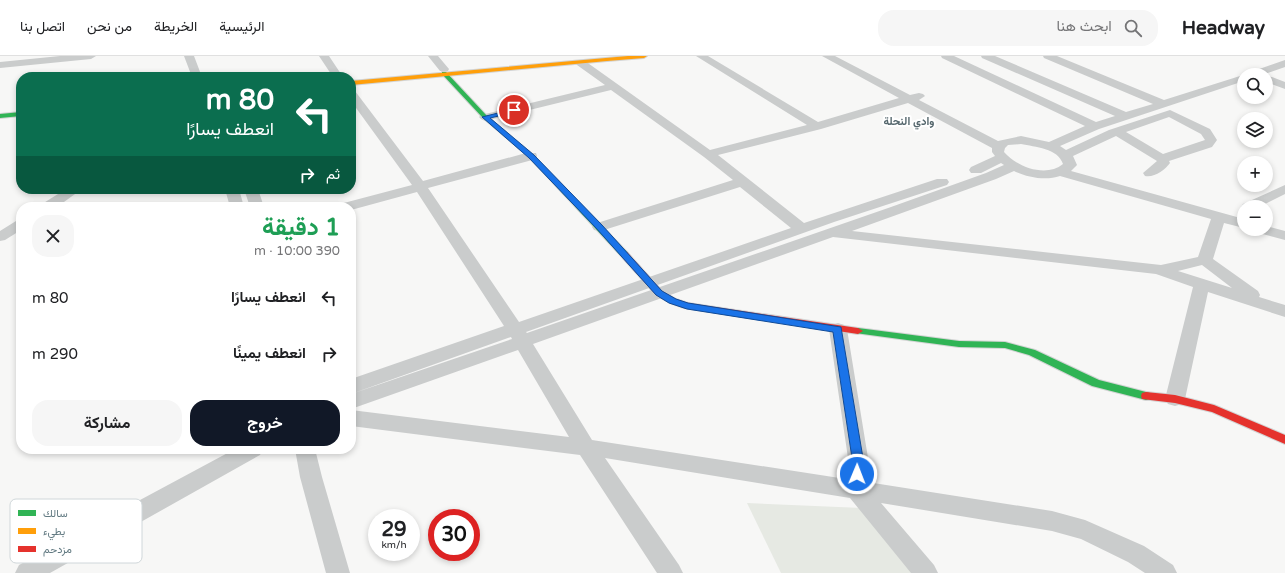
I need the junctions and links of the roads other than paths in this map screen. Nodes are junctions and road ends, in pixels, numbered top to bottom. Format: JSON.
{"nodes":[{"id":1,"x":91,"y":56,"type":"edge"},
{"id":2,"x":189,"y":56,"type":"edge"},
{"id":3,"x":324,"y":56,"type":"edge"},
{"id":4,"x":433,"y":56,"type":"edge"},
{"id":5,"x":608,"y":56,"type":"edge"},
{"id":6,"x":644,"y":56,"type":"edge"},
{"id":7,"x":701,"y":56,"type":"edge"},
{"id":8,"x":827,"y":56,"type":"edge"},
{"id":9,"x":844,"y":56,"type":"edge"},
{"id":10,"x":948,"y":56,"type":"edge"},
{"id":11,"x":986,"y":56,"type":"edge"},
{"id":12,"x":1048,"y":56,"type":"edge"},
{"id":13,"x":581,"y":59,"type":"edge"},
{"id":14,"x":1285,"y":63,"type":"edge"},
{"id":15,"x":0,"y":65,"type":"edge"},
{"id":16,"x":1271,"y":68,"type":"edge"},
{"id":17,"x":444,"y":71,"type":"junction"},
{"id":18,"x":195,"y":72,"type":"edge"},
{"id":19,"x":335,"y":72,"type":"edge"},
{"id":20,"x":1285,"y":73,"type":"edge"},
{"id":21,"x":356,"y":78,"type":"edge"},
{"id":22,"x":1273,"y":78,"type":"edge"},
{"id":23,"x":1237,"y":81,"type":"edge"},
{"id":24,"x":356,"y":82,"type":"edge"},
{"id":25,"x":1273,"y":82,"type":"edge"},
{"id":26,"x":614,"y":86,"type":"junction"},
{"id":27,"x":1285,"y":86,"type":"edge"},
{"id":28,"x":1237,"y":90,"type":"edge"},
{"id":29,"x":913,"y":97,"type":"junction"},
{"id":30,"x":356,"y":99,"type":"edge"},
{"id":31,"x":16,"y":108,"type":"edge"},
{"id":32,"x":1166,"y":109,"type":"junction"},
{"id":33,"x":0,"y":110,"type":"edge"},
{"id":34,"x":16,"y":114,"type":"edge"},
{"id":35,"x":0,"y":116,"type":"edge"},
{"id":36,"x":1125,"y":116,"type":"junction"},
{"id":37,"x":485,"y":117,"type":"junction"},
{"id":38,"x":817,"y":126,"type":"junction"},
{"id":39,"x":1095,"y":126,"type":"junction"},
{"id":40,"x":1117,"y":132,"type":"junction"},
{"id":41,"x":1072,"y":136,"type":"junction"},
{"id":42,"x":1012,"y":140,"type":"junction"},
{"id":43,"x":1088,"y":144,"type":"junction"},
{"id":44,"x":1050,"y":146,"type":"junction"},
{"id":45,"x":708,"y":154,"type":"junction"},
{"id":46,"x":531,"y":156,"type":"junction"},
{"id":47,"x":1004,"y":157,"type":"junction"},
{"id":48,"x":1162,"y":159,"type":"junction"},
{"id":49,"x":1065,"y":164,"type":"junction"},
{"id":50,"x":1150,"y":173,"type":"dead end"},
{"id":51,"x":741,"y":182,"type":"junction"},
{"id":52,"x":421,"y":188,"type":"junction"},
{"id":53,"x":1285,"y":189,"type":"edge"},
{"id":54,"x":65,"y":194,"type":"edge"},
{"id":55,"x":1266,"y":200,"type":"edge"},
{"id":56,"x":54,"y":202,"type":"edge"},
{"id":57,"x":356,"y":204,"type":"edge"},
{"id":58,"x":1237,"y":211,"type":"edge"},
{"id":59,"x":1237,"y":214,"type":"edge"},
{"id":60,"x":1219,"y":217,"type":"junction"},
{"id":61,"x":1273,"y":223,"type":"edge"},
{"id":62,"x":599,"y":226,"type":"junction"},
{"id":63,"x":1285,"y":226,"type":"edge"},
{"id":64,"x":16,"y":227,"type":"edge"},
{"id":65,"x":802,"y":229,"type":"junction"},
{"id":66,"x":831,"y":233,"type":"junction"},
{"id":67,"x":1273,"y":233,"type":"edge"},
{"id":68,"x":1285,"y":236,"type":"edge"},
{"id":69,"x":0,"y":237,"type":"edge"},
{"id":70,"x":1205,"y":260,"type":"junction"},
{"id":71,"x":1161,"y":270,"type":"junction"},
{"id":72,"x":1202,"y":284,"type":"junction"},
{"id":73,"x":655,"y":288,"type":"junction"},
{"id":74,"x":1264,"y":304,"type":"junction"},
{"id":75,"x":1285,"y":311,"type":"edge"},
{"id":76,"x":838,"y":329,"type":"junction"},
{"id":77,"x":519,"y":336,"type":"junction"},
{"id":78,"x":356,"y":385,"type":"edge"},
{"id":79,"x":1175,"y":399,"type":"junction"},
{"id":80,"x":356,"y":400,"type":"edge"},
{"id":81,"x":356,"y":419,"type":"edge"},
{"id":82,"x":1285,"y":440,"type":"edge"},
{"id":83,"x":586,"y":447,"type":"junction"},
{"id":84,"x":244,"y":454,"type":"edge"},
{"id":85,"x":306,"y":454,"type":"edge"},
{"id":86,"x":856,"y":490,"type":"junction"},
{"id":87,"x":142,"y":512,"type":"edge"},
{"id":88,"x":51,"y":563,"type":"edge"},
{"id":89,"x":40,"y":569,"type":"edge"},
{"id":90,"x":338,"y":573,"type":"edge"},
{"id":91,"x":671,"y":573,"type":"edge"},
{"id":92,"x":926,"y":573,"type":"edge"},
{"id":93,"x":1165,"y":573,"type":"edge"}],
"edges":[{"from":1,"to":15,"type":"street"},
{"from":2,"to":18,"type":"street"},
{"from":3,"to":19,"type":"street"},
{"from":4,"to":17,"type":"street"},
{"from":5,"to":13,"type":"street"},
{"from":6,"to":13,"type":"street"},
{"from":7,"to":38,"type":"street"},
{"from":8,"to":29,"type":"street"},
{"from":9,"to":29,"type":"street"},
{"from":10,"to":39,"type":"street"},
{"from":11,"to":36,"type":"street"},
{"from":12,"to":32,"type":"street"},
{"from":13,"to":17,"type":"street"},
{"from":13,"to":26,"type":"street"},
{"from":14,"to":16,"type":"street"},
{"from":17,"to":21,"type":"street"},
{"from":17,"to":24,"type":"street"},
{"from":17,"to":37,"type":"street"},
{"from":20,"to":22,"type":"street"},
{"from":23,"to":32,"type":"street"},
{"from":25,"to":27,"type":"street"},
{"from":26,"to":37,"type":"street"},
{"from":26,"to":45,"type":"street"},
{"from":28,"to":32,"type":"street"},
{"from":29,"to":38,"type":"street"},
{"from":29,"to":42,"type":"street"},
{"from":29,"to":47,"type":"street"},
{"from":30,"to":52,"type":"street"},
{"from":31,"to":33,"type":"street"},
{"from":32,"to":36,"type":"street"},
{"from":32,"to":40,"type":"street"},
{"from":32,"to":48,"type":"street"},
{"from":34,"to":35,"type":"street"},
{"from":36,"to":39,"type":"street"},
{"from":37,"to":46,"type":"street"},
{"from":38,"to":45,"type":"street"},
{"from":39,"to":41,"type":"street"},
{"from":40,"to":43,"type":"street"},
{"from":40,"to":48,"type":"street"},
{"from":41,"to":43,"type":"street"},
{"from":41,"to":44,"type":"street"},
{"from":42,"to":44,"type":"street"},
{"from":42,"to":47,"type":"street"},
{"from":43,"to":49,"type":"street"},
{"from":44,"to":49,"type":"street"},
{"from":45,"to":51,"type":"street"},
{"from":46,"to":52,"type":"street"},
{"from":46,"to":62,"type":"street"},
{"from":47,"to":49,"type":"street"},
{"from":47,"to":65,"type":"street"},
{"from":47,"to":66,"type":"street"},
{"from":48,"to":50,"type":"street"},
{"from":49,"to":58,"type":"street"},
{"from":49,"to":60,"type":"street"},
{"from":51,"to":62,"type":"street"},
{"from":51,"to":65,"type":"street"},
{"from":52,"to":57,"type":"street"},
{"from":52,"to":77,"type":"street"},
{"from":53,"to":55,"type":"street"},
{"from":54,"to":56,"type":"street"},
{"from":59,"to":60,"type":"street"},
{"from":60,"to":70,"type":"street"},
{"from":61,"to":63,"type":"street"},
{"from":62,"to":73,"type":"street"},
{"from":64,"to":69,"type":"street"},
{"from":65,"to":73,"type":"street"},
{"from":66,"to":71,"type":"street"},
{"from":66,"to":73,"type":"street"},
{"from":67,"to":68,"type":"street"},
{"from":70,"to":71,"type":"street"},
{"from":70,"to":74,"type":"street"},
{"from":71,"to":72,"type":"street"},
{"from":72,"to":74,"type":"street"},
{"from":72,"to":79,"type":"street"},
{"from":73,"to":76,"type":"street"},
{"from":73,"to":77,"type":"street"},
{"from":74,"to":75,"type":"street"},
{"from":76,"to":79,"type":"street"},
{"from":76,"to":86,"type":"street"},
{"from":77,"to":78,"type":"street"},
{"from":77,"to":80,"type":"street"},
{"from":77,"to":83,"type":"street"},
{"from":79,"to":82,"type":"street"},
{"from":81,"to":83,"type":"street"},
{"from":83,"to":86,"type":"street"},
{"from":83,"to":91,"type":"street"},
{"from":84,"to":87,"type":"street"},
{"from":85,"to":90,"type":"street"},
{"from":86,"to":92,"type":"street"},
{"from":86,"to":93,"type":"street"},
{"from":88,"to":89,"type":"street"}]}
